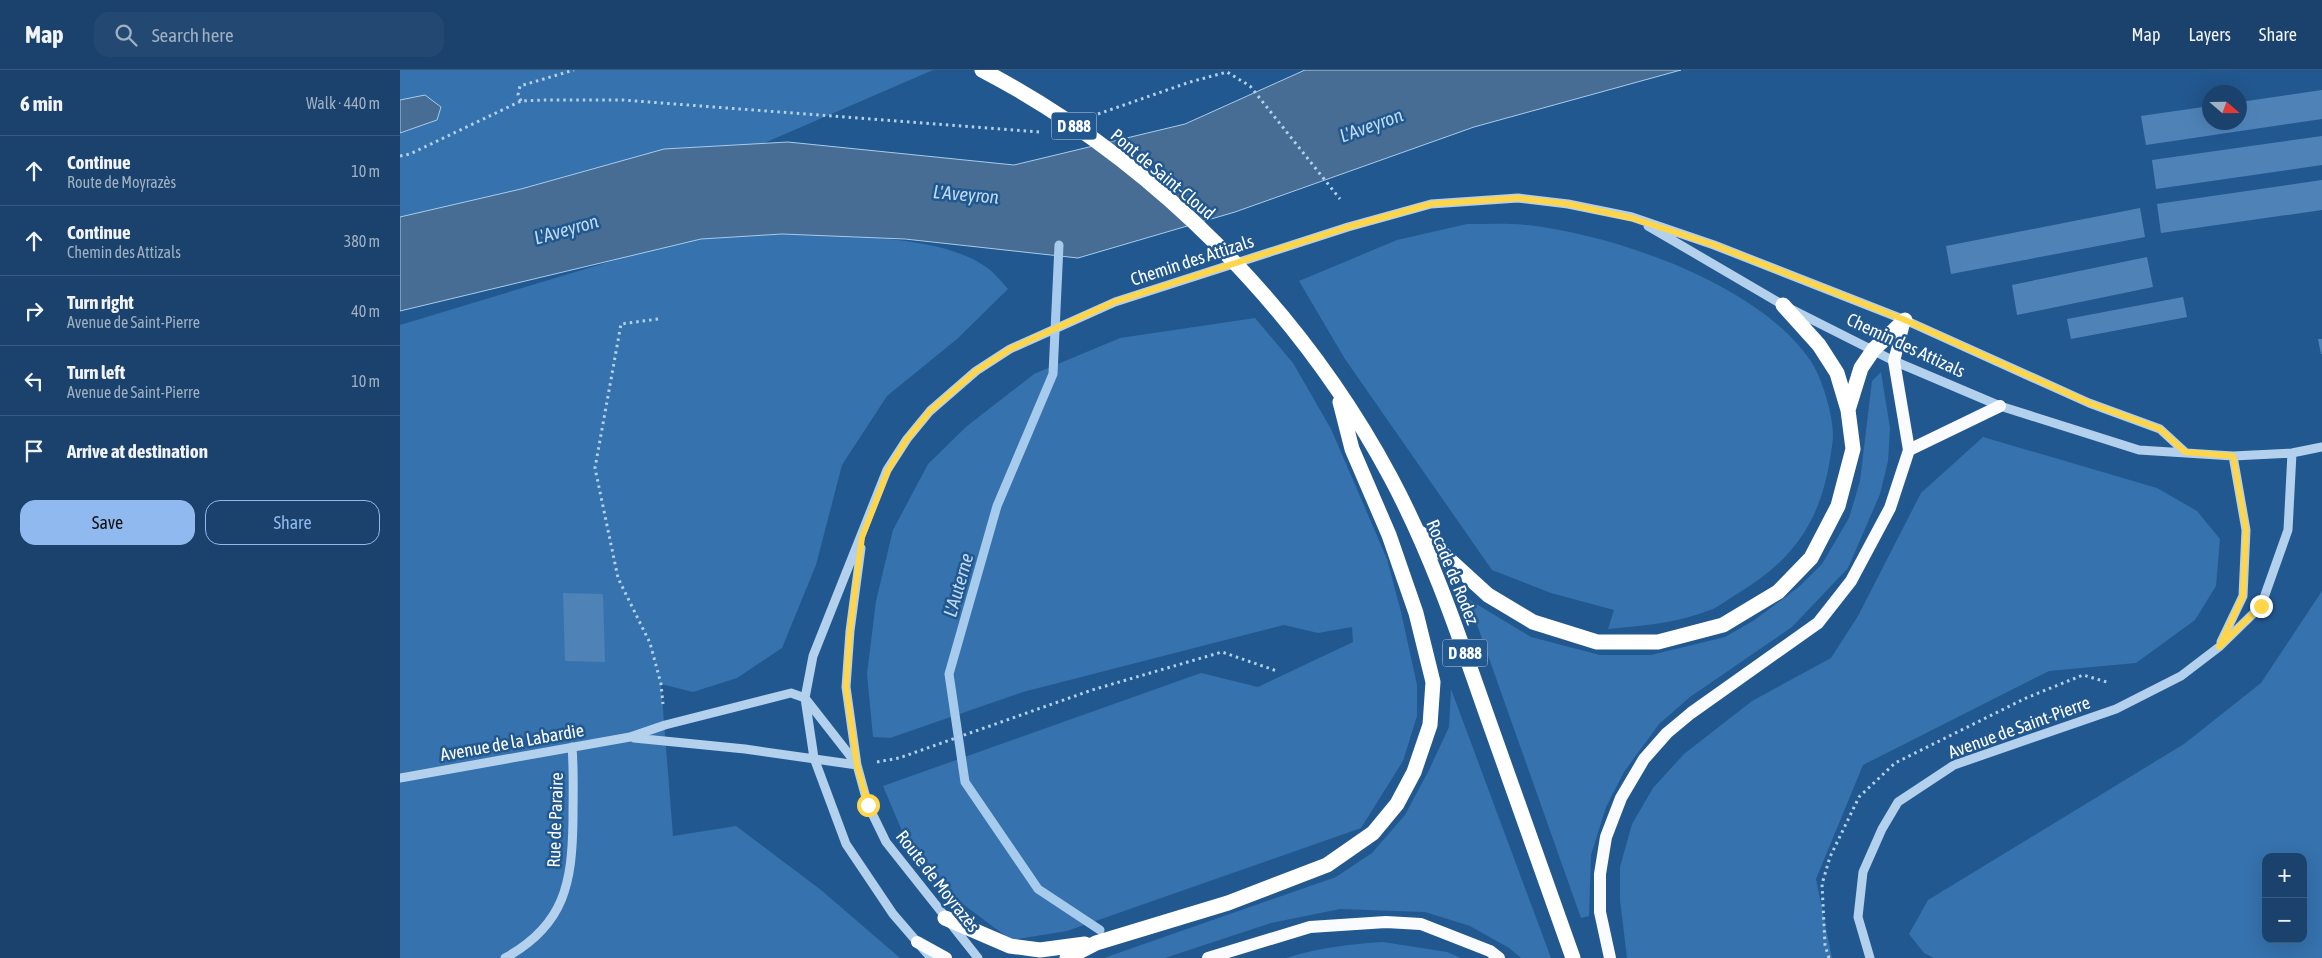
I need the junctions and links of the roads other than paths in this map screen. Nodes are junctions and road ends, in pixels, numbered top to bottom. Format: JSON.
{"nodes":[{"id":1,"x":982,"y":70,"type":"edge"},
{"id":2,"x":1632,"y":218,"type":"junction"},
{"id":3,"x":1783,"y":305,"type":"junction"},
{"id":4,"x":1279,"y":310,"type":"joint"},
{"id":5,"x":1905,"y":320,"type":"junction"},
{"id":6,"x":1874,"y":349,"type":"junction"},
{"id":7,"x":1894,"y":361,"type":"junction"},
{"id":8,"x":1335,"y":386,"type":"junction"},
{"id":9,"x":2000,"y":406,"type":"junction"},
{"id":10,"x":1848,"y":410,"type":"junction"},
{"id":11,"x":2322,"y":447,"type":"edge"},
{"id":12,"x":1909,"y":450,"type":"junction"},
{"id":13,"x":2185,"y":452,"type":"junction"},
{"id":14,"x":2292,"y":453,"type":"junction"},
{"id":15,"x":2233,"y":456,"type":"junction"},
{"id":16,"x":1416,"y":528,"type":"junction"},
{"id":17,"x":862,"y":537,"type":"junction"},
{"id":18,"x":2219,"y":647,"type":"junction"},
{"id":19,"x":805,"y":698,"type":"junction"},
{"id":20,"x":630,"y":737,"type":"junction"},
{"id":21,"x":572,"y":747,"type":"junction"},
{"id":22,"x":814,"y":758,"type":"junction"},
{"id":23,"x":857,"y":765,"type":"junction"},
{"id":24,"x":400,"y":778,"type":"edge"},
{"id":25,"x":945,"y":918,"type":"junction"},
{"id":26,"x":917,"y":942,"type":"junction"},
{"id":27,"x":1096,"y":943,"type":"junction"},
{"id":28,"x":505,"y":958,"type":"edge"},
{"id":29,"x":931,"y":958,"type":"edge"},
{"id":30,"x":946,"y":958,"type":"edge"},
{"id":31,"x":978,"y":958,"type":"edge"},
{"id":32,"x":1067,"y":958,"type":"edge"},
{"id":33,"x":1208,"y":958,"type":"edge"},
{"id":34,"x":1499,"y":958,"type":"edge"},
{"id":35,"x":1573,"y":958,"type":"edge"},
{"id":36,"x":1610,"y":958,"type":"edge"},
{"id":37,"x":1870,"y":958,"type":"edge"}],
"edges":[{"from":1,"to":4,"type":"highway","name":"Pont de Saint-Cloud","number":"D 888"},
{"from":2,"to":3,"type":"street","name":"Chemin des Attizals"},
{"from":2,"to":5,"type":"street","name":"Chemin des Attizals"},
{"from":2,"to":17,"type":"street","name":"Chemin des Attizals"},
{"from":3,"to":6,"type":"street","name":"Chemin des Attizals"},
{"from":3,"to":10,"type":"highway"},
{"from":4,"to":8,"type":"highway","name":"Rocade de Rodez","number":"D 888"},
{"from":5,"to":6,"type":"highway"},
{"from":5,"to":7,"type":"main road"},
{"from":5,"to":13,"type":"street","name":"Chemin des Attizals"},
{"from":6,"to":7,"type":"street","name":"Chemin des Attizals"},
{"from":6,"to":10,"type":"highway"},
{"from":7,"to":9,"type":"street","name":"Chemin des Attizals"},
{"from":7,"to":12,"type":"main road"},
{"from":8,"to":16,"type":"highway","name":"Rocade de Rodez","number":"D 888"},
{"from":8,"to":27,"type":"highway"},
{"from":9,"to":12,"type":"main road"},
{"from":9,"to":13,"type":"street","name":"Chemin des Attizals"},
{"from":10,"to":16,"type":"highway"},
{"from":11,"to":14,"type":"street"},
{"from":12,"to":36,"type":"main road"},
{"from":13,"to":15,"type":"street","name":"Chemin des Attizals"},
{"from":14,"to":15,"type":"street","name":"Chemin des Attizals"},
{"from":14,"to":18,"type":"street","name":"Avenue de Saint-Pierre"},
{"from":15,"to":18,"type":"street","name":"Avenue de Saint-Pierre"},
{"from":16,"to":35,"type":"highway","name":"Rocade de Rodez","number":"D 888"},
{"from":17,"to":19,"type":"street","name":"Chemin des Attizals"},
{"from":17,"to":23,"type":"street","name":"Chemin des Attizals"},
{"from":18,"to":37,"type":"street","name":"Avenue de Saint-Pierre"},
{"from":19,"to":20,"type":"street","name":"Avenue de la Labardie"},
{"from":19,"to":22,"type":"street","name":"Chemin des Attizals"},
{"from":19,"to":23,"type":"street"},
{"from":20,"to":21,"type":"street","name":"Avenue de la Labardie"},
{"from":20,"to":22,"type":"street","name":"Avenue de la Labardie"},
{"from":21,"to":24,"type":"street","name":"Avenue de la Labardie"},
{"from":21,"to":28,"type":"street","name":"Rue de Paraire"},
{"from":22,"to":23,"type":"street"},
{"from":22,"to":26,"type":"street"},
{"from":23,"to":25,"type":"street","name":"Route de Moyrazès"},
{"from":25,"to":27,"type":"highway"},
{"from":25,"to":31,"type":"street","name":"Route de Moyrazès"},
{"from":26,"to":29,"type":"street"},
{"from":26,"to":30,"type":"main road"},
{"from":27,"to":32,"type":"highway"},
{"from":33,"to":34,"type":"main road"}]}
